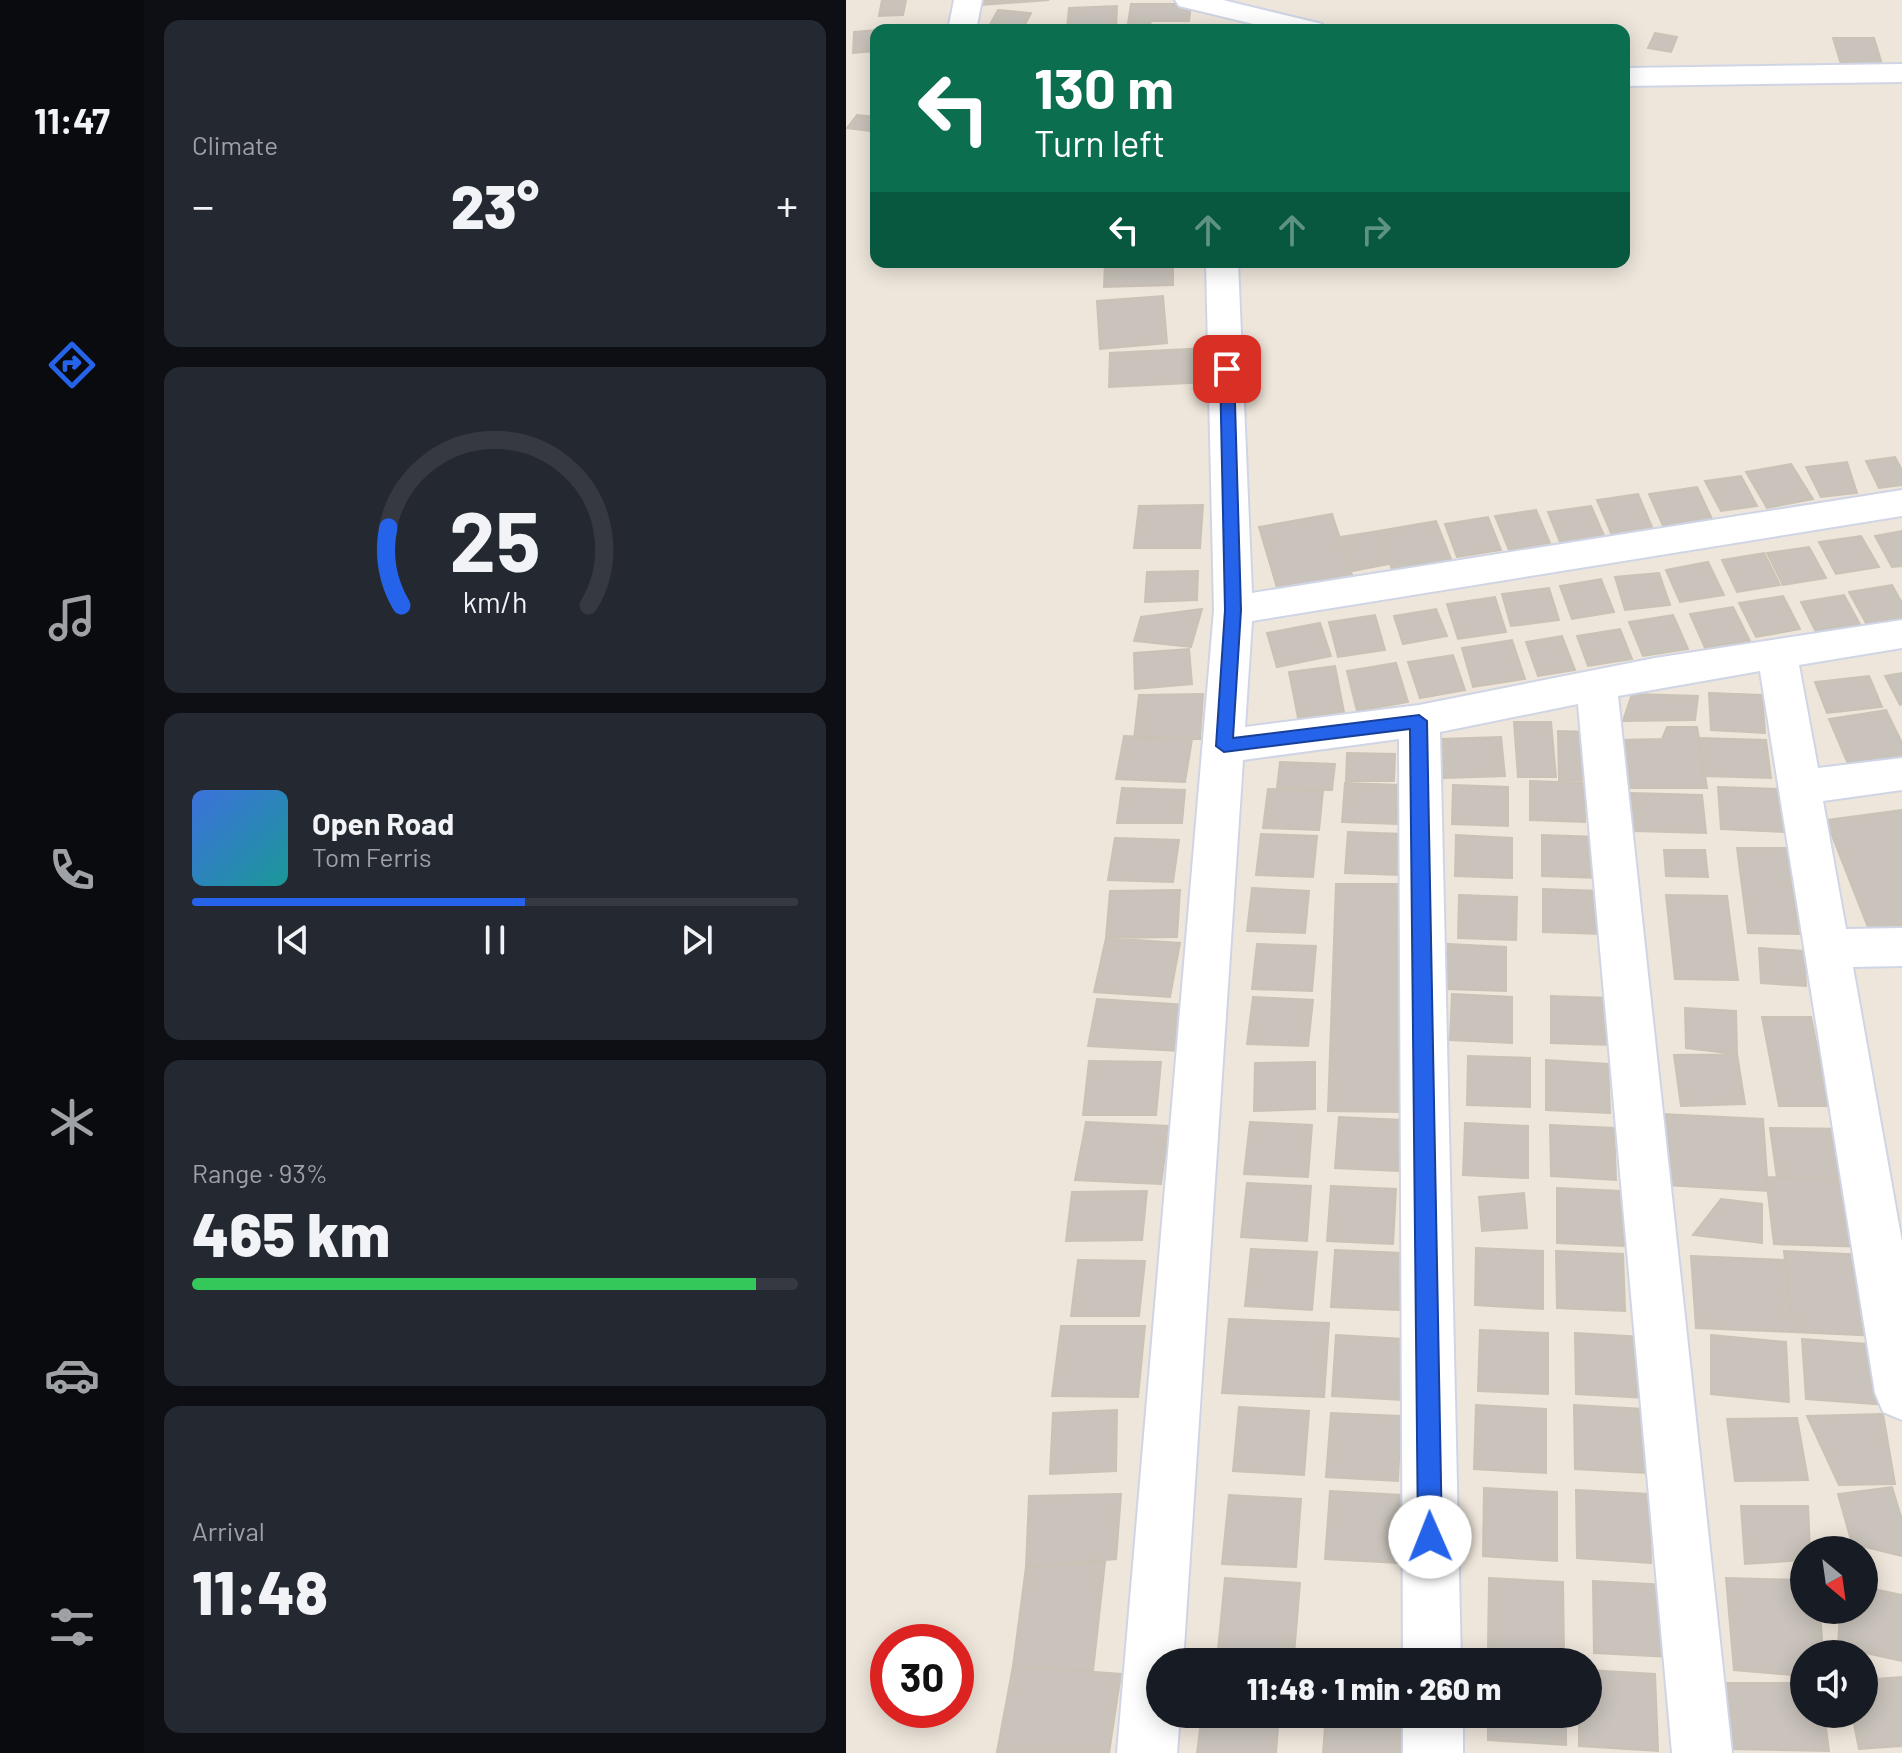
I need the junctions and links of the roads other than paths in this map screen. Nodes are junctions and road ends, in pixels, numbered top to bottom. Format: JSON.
{"nodes":[{"id":1,"x":968,"y":0,"type":"edge"},
{"id":2,"x":1189,"y":0,"type":"edge"},
{"id":3,"x":1223,"y":19,"type":"edge"},
{"id":4,"x":963,"y":24,"type":"edge"},
{"id":5,"x":1263,"y":24,"type":"edge"},
{"id":6,"x":1902,"y":73,"type":"edge"},
{"id":7,"x":1630,"y":77,"type":"edge"},
{"id":8,"x":1222,"y":268,"type":"edge"},
{"id":9,"x":1902,"y":503,"type":"edge"},
{"id":10,"x":1233,"y":610,"type":"junction"},
{"id":11,"x":1902,"y":634,"type":"edge"},
{"id":12,"x":1777,"y":652,"type":"junction"},
{"id":13,"x":1597,"y":686,"type":"junction"},
{"id":14,"x":1419,"y":721,"type":"junction"},
{"id":15,"x":1224,"y":746,"type":"junction"},
{"id":16,"x":1902,"y":774,"type":"edge"},
{"id":17,"x":1800,"y":787,"type":"junction"},
{"id":18,"x":1902,"y":947,"type":"edge"},
{"id":19,"x":1827,"y":949,"type":"junction"},
{"id":20,"x":1902,"y":1393,"type":"edge"},
{"id":21,"x":1432,"y":1648,"type":"edge"},
{"id":22,"x":1433,"y":1728,"type":"edge"},
{"id":23,"x":1147,"y":1753,"type":"edge"},
{"id":24,"x":1433,"y":1753,"type":"edge"},
{"id":25,"x":1702,"y":1753,"type":"edge"}],
"edges":[{"from":1,"to":4,"type":"street"},
{"from":2,"to":3,"type":"street"},
{"from":3,"to":5,"type":"street"},
{"from":6,"to":7,"type":"street"},
{"from":8,"to":10,"type":"street"},
{"from":9,"to":10,"type":"street"},
{"from":10,"to":15,"type":"street"},
{"from":11,"to":12,"type":"street"},
{"from":12,"to":13,"type":"street"},
{"from":12,"to":17,"type":"street"},
{"from":13,"to":14,"type":"street"},
{"from":13,"to":25,"type":"street"},
{"from":14,"to":15,"type":"street"},
{"from":14,"to":21,"type":"street"},
{"from":15,"to":23,"type":"street"},
{"from":16,"to":17,"type":"street"},
{"from":17,"to":19,"type":"street"},
{"from":18,"to":19,"type":"street"},
{"from":19,"to":20,"type":"street"},
{"from":22,"to":24,"type":"street"}]}
